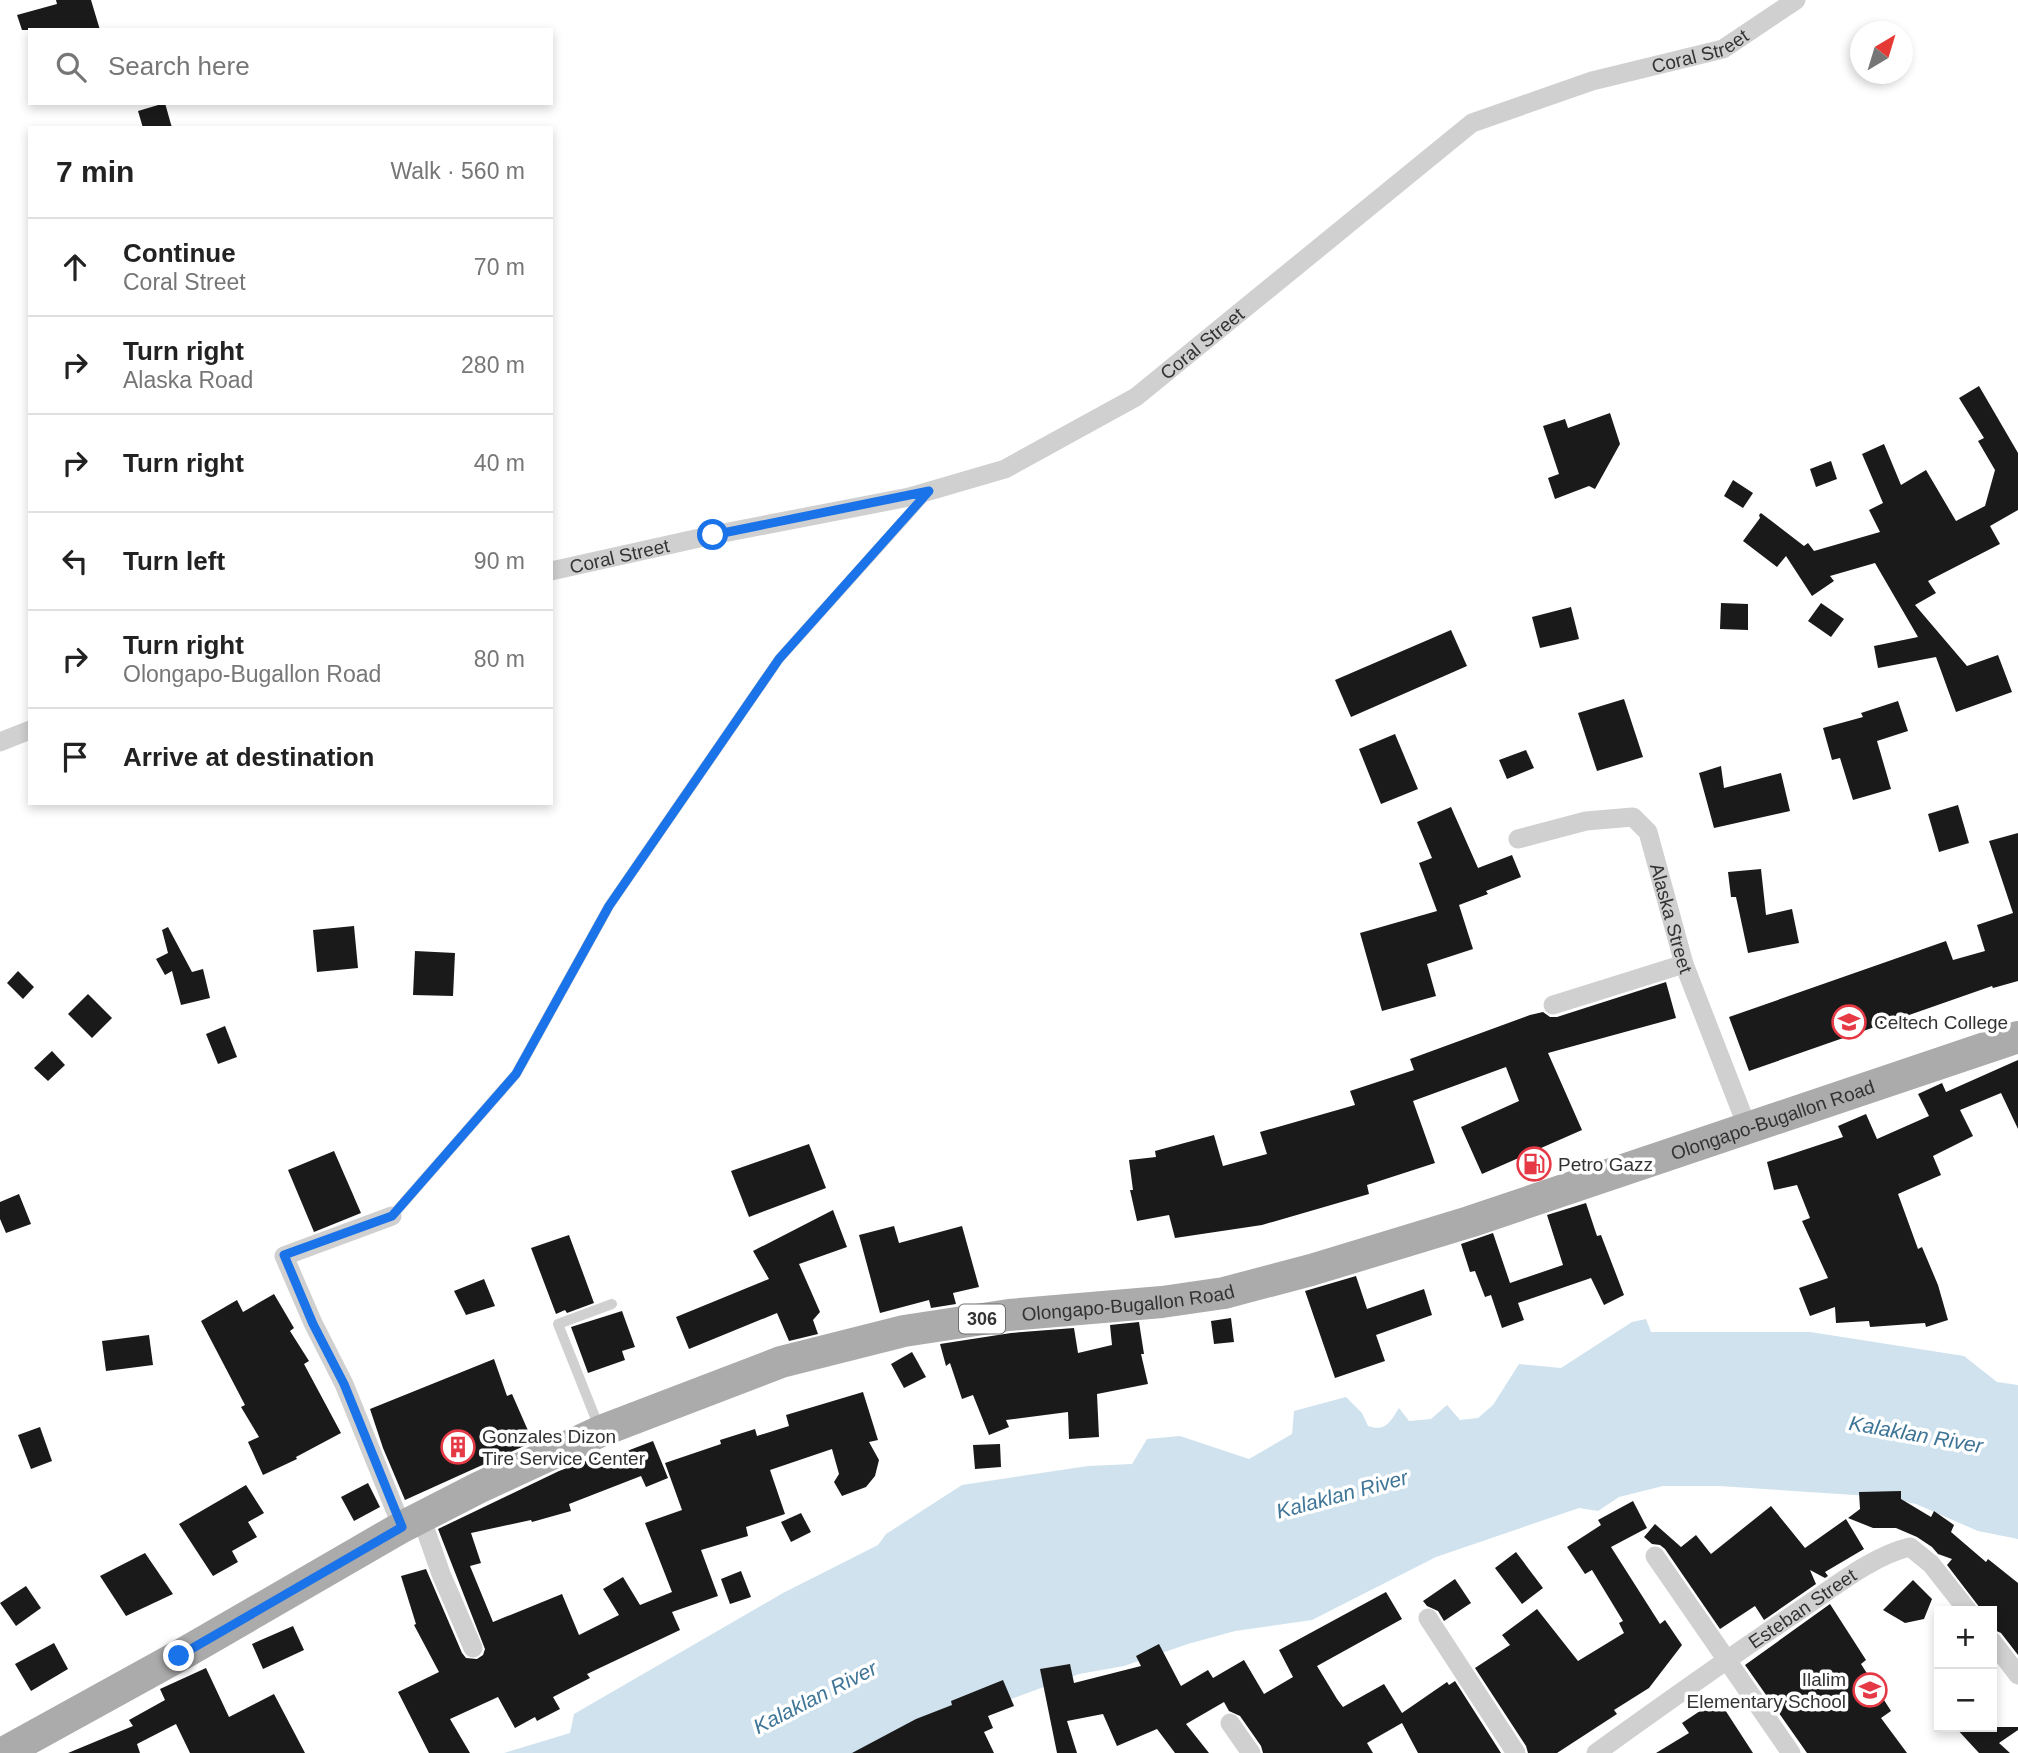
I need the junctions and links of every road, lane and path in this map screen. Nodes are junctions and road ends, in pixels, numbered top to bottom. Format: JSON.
{"nodes":[{"id":1,"x":1796,"y":0,"type":"edge"},
{"id":2,"x":929,"y":491,"type":"junction"},
{"id":3,"x":553,"y":572,"type":"edge"},
{"id":4,"x":28,"y":731,"type":"edge"},
{"id":5,"x":0,"y":742,"type":"edge"},
{"id":6,"x":1518,"y":839,"type":"dead end"},
{"id":7,"x":1684,"y":964,"type":"junction"},
{"id":8,"x":1553,"y":1005,"type":"dead end"},
{"id":9,"x":2018,"y":1037,"type":"edge"},
{"id":10,"x":1748,"y":1129,"type":"junction"},
{"id":11,"x":392,"y":1216,"type":"joint"},
{"id":12,"x":612,"y":1304,"type":"dead end"},
{"id":13,"x":601,"y":1431,"type":"junction"},
{"id":14,"x":412,"y":1522,"type":"junction"},
{"id":15,"x":1655,"y":1556,"type":"dead end"},
{"id":16,"x":1964,"y":1606,"type":"edge"},
{"id":17,"x":1428,"y":1618,"type":"dead end"},
{"id":18,"x":473,"y":1648,"type":"dead end"},
{"id":19,"x":1997,"y":1648,"type":"edge"},
{"id":20,"x":1725,"y":1660,"type":"junction"},
{"id":21,"x":2018,"y":1675,"type":"edge"},
{"id":22,"x":1230,"y":1723,"type":"dead end"},
{"id":23,"x":4,"y":1753,"type":"edge"},
{"id":24,"x":1251,"y":1753,"type":"edge"},
{"id":25,"x":1516,"y":1753,"type":"edge"},
{"id":26,"x":1596,"y":1753,"type":"edge"},
{"id":27,"x":1791,"y":1753,"type":"edge"}],
"edges":[{"from":1,"to":2,"type":"street","name":"Coral Street"},
{"from":2,"to":3,"type":"street","name":"Coral Street"},
{"from":2,"to":11,"type":"lane"},
{"from":4,"to":5,"type":"street"},
{"from":6,"to":7,"type":"street","name":"Alaska Street"},
{"from":7,"to":8,"type":"street"},
{"from":7,"to":10,"type":"street","name":"Alaska Street"},
{"from":9,"to":10,"type":"main road","name":"Olongapo-Bugallon Road","number":"306"},
{"from":10,"to":13,"type":"main road","name":"Olongapo-Bugallon Road","number":"306"},
{"from":11,"to":14,"type":"street"},
{"from":12,"to":13,"type":"lane"},
{"from":13,"to":14,"type":"main road","name":"Olongapo-Bugallon Road","number":"306"},
{"from":14,"to":18,"type":"street"},
{"from":14,"to":23,"type":"main road","name":"Olongapo-Bugallon Road","number":"306"},
{"from":15,"to":20,"type":"street"},
{"from":16,"to":20,"type":"street","name":"Esteban Street"},
{"from":17,"to":25,"type":"street"},
{"from":19,"to":21,"type":"street"},
{"from":20,"to":26,"type":"street","name":"Esteban Street"},
{"from":20,"to":27,"type":"street"},
{"from":22,"to":24,"type":"street"}]}
